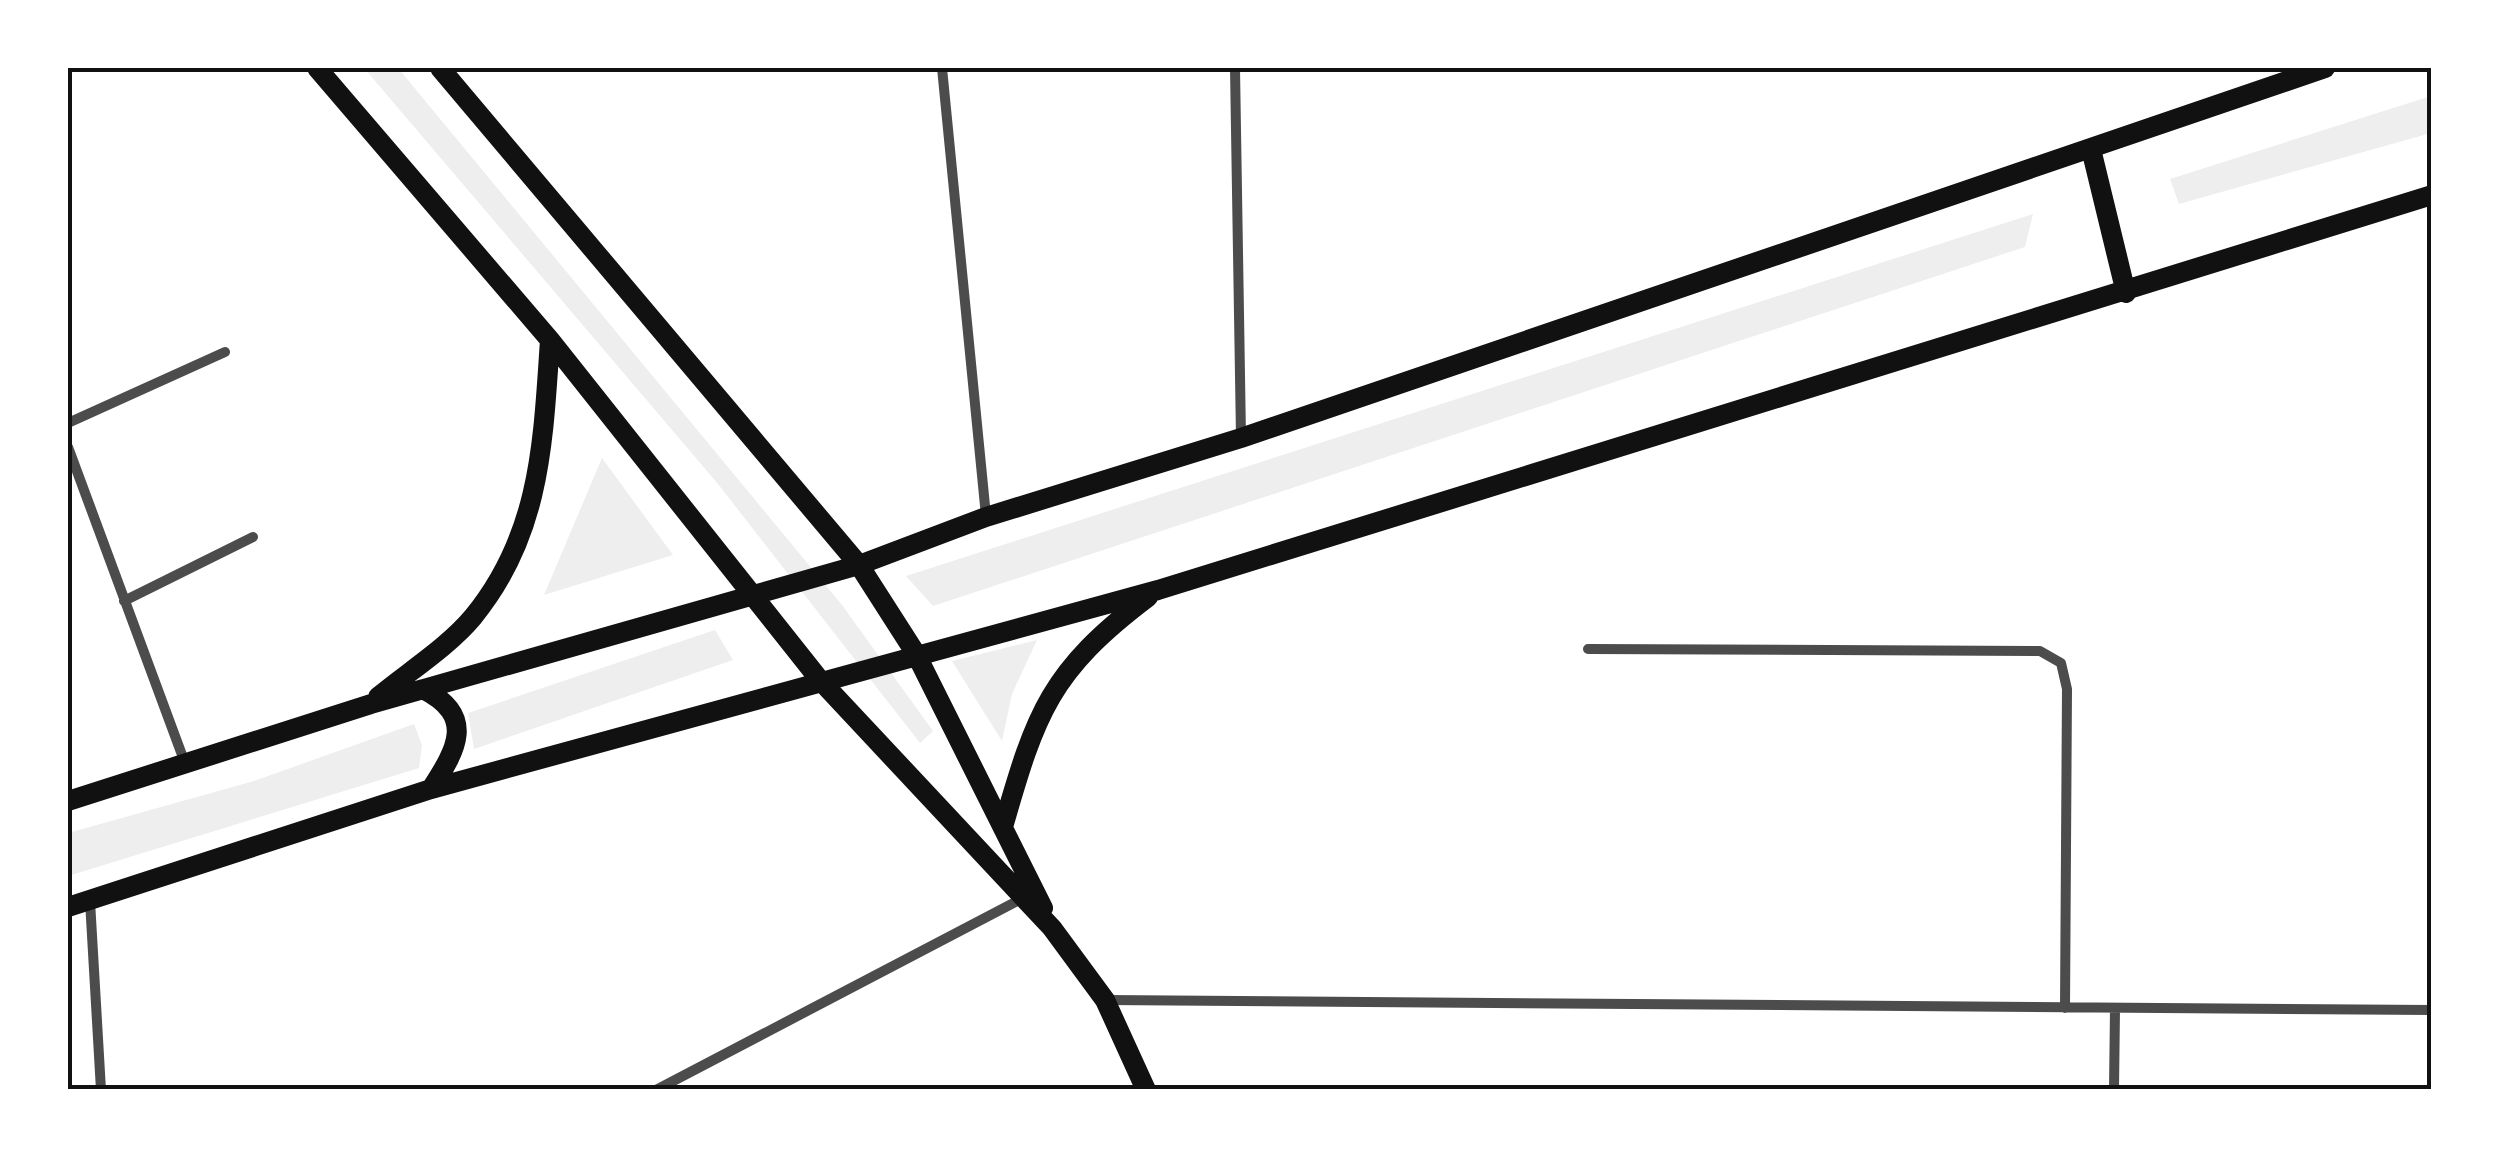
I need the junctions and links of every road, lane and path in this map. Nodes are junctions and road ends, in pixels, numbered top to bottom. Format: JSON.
{"nodes":[{"id":1,"x":317,"y":68,"type":"edge"},
{"id":2,"x":440,"y":68,"type":"edge"},
{"id":3,"x":942,"y":68,"type":"edge"},
{"id":4,"x":1235,"y":68,"type":"edge"},
{"id":5,"x":2325,"y":68,"type":"edge"},
{"id":6,"x":2092,"y":149,"type":"junction"},
{"id":7,"x":2432,"y":195,"type":"edge"},
{"id":8,"x":2126,"y":293,"type":"junction"},
{"id":9,"x":550,"y":340,"type":"junction"},
{"id":10,"x":225,"y":352,"type":"dead end"},
{"id":11,"x":68,"y":422,"type":"edge"},
{"id":12,"x":1241,"y":438,"type":"junction"},
{"id":13,"x":68,"y":447,"type":"edge"},
{"id":14,"x":986,"y":518,"type":"junction"},
{"id":15,"x":254,"y":537,"type":"dead end"},
{"id":16,"x":859,"y":564,"type":"junction"},
{"id":17,"x":1158,"y":590,"type":"junction"},
{"id":18,"x":757,"y":595,"type":"junction"},
{"id":19,"x":124,"y":601,"type":"junction"},
{"id":20,"x":1588,"y":649,"type":"dead end"},
{"id":21,"x":916,"y":654,"type":"junction"},
{"id":22,"x":820,"y":679,"type":"junction"},
{"id":23,"x":371,"y":704,"type":"junction"},
{"id":24,"x":185,"y":763,"type":"junction"},
{"id":25,"x":431,"y":788,"type":"junction"},
{"id":26,"x":68,"y":800,"type":"edge"},
{"id":27,"x":1003,"y":827,"type":"junction"},
{"id":28,"x":1029,"y":894,"type":"junction"},
{"id":29,"x":90,"y":899,"type":"junction"},
{"id":30,"x":68,"y":906,"type":"edge"},
{"id":31,"x":1105,"y":1000,"type":"junction"},
{"id":32,"x":2064,"y":1008,"type":"junction"},
{"id":33,"x":2115,"y":1009,"type":"junction"},
{"id":34,"x":2432,"y":1010,"type":"edge"},
{"id":35,"x":101,"y":1090,"type":"edge"},
{"id":36,"x":656,"y":1090,"type":"edge"},
{"id":37,"x":1146,"y":1090,"type":"edge"},
{"id":38,"x":2114,"y":1090,"type":"edge"}],
"edges":[{"from":1,"to":9,"type":"main road"},
{"from":2,"to":16,"type":"main road"},
{"from":3,"to":14,"type":"street"},
{"from":4,"to":12,"type":"street"},
{"from":5,"to":6,"type":"main road"},
{"from":6,"to":8,"type":"main road"},
{"from":6,"to":12,"type":"main road"},
{"from":7,"to":8,"type":"main road"},
{"from":8,"to":17,"type":"main road"},
{"from":9,"to":18,"type":"main road"},
{"from":9,"to":23,"type":"main road"},
{"from":10,"to":11,"type":"street"},
{"from":12,"to":14,"type":"main road"},
{"from":13,"to":19,"type":"street"},
{"from":14,"to":16,"type":"main road"},
{"from":15,"to":19,"type":"street"},
{"from":16,"to":18,"type":"main road"},
{"from":16,"to":21,"type":"main road"},
{"from":17,"to":21,"type":"main road"},
{"from":17,"to":27,"type":"main road"},
{"from":18,"to":22,"type":"main road"},
{"from":18,"to":23,"type":"main road"},
{"from":19,"to":24,"type":"street"},
{"from":20,"to":32,"type":"street"},
{"from":21,"to":22,"type":"main road"},
{"from":21,"to":27,"type":"main road"},
{"from":22,"to":25,"type":"main road"},
{"from":22,"to":28,"type":"main road"},
{"from":23,"to":24,"type":"main road"},
{"from":23,"to":25,"type":"main road"},
{"from":24,"to":26,"type":"main road"},
{"from":25,"to":29,"type":"main road"},
{"from":27,"to":28,"type":"main road"},
{"from":28,"to":31,"type":"main road"},
{"from":28,"to":36,"type":"street"},
{"from":29,"to":30,"type":"main road"},
{"from":29,"to":35,"type":"street"},
{"from":31,"to":32,"type":"street"},
{"from":31,"to":37,"type":"main road"},
{"from":32,"to":33,"type":"street"},
{"from":33,"to":34,"type":"street"},
{"from":33,"to":38,"type":"street"}]}
